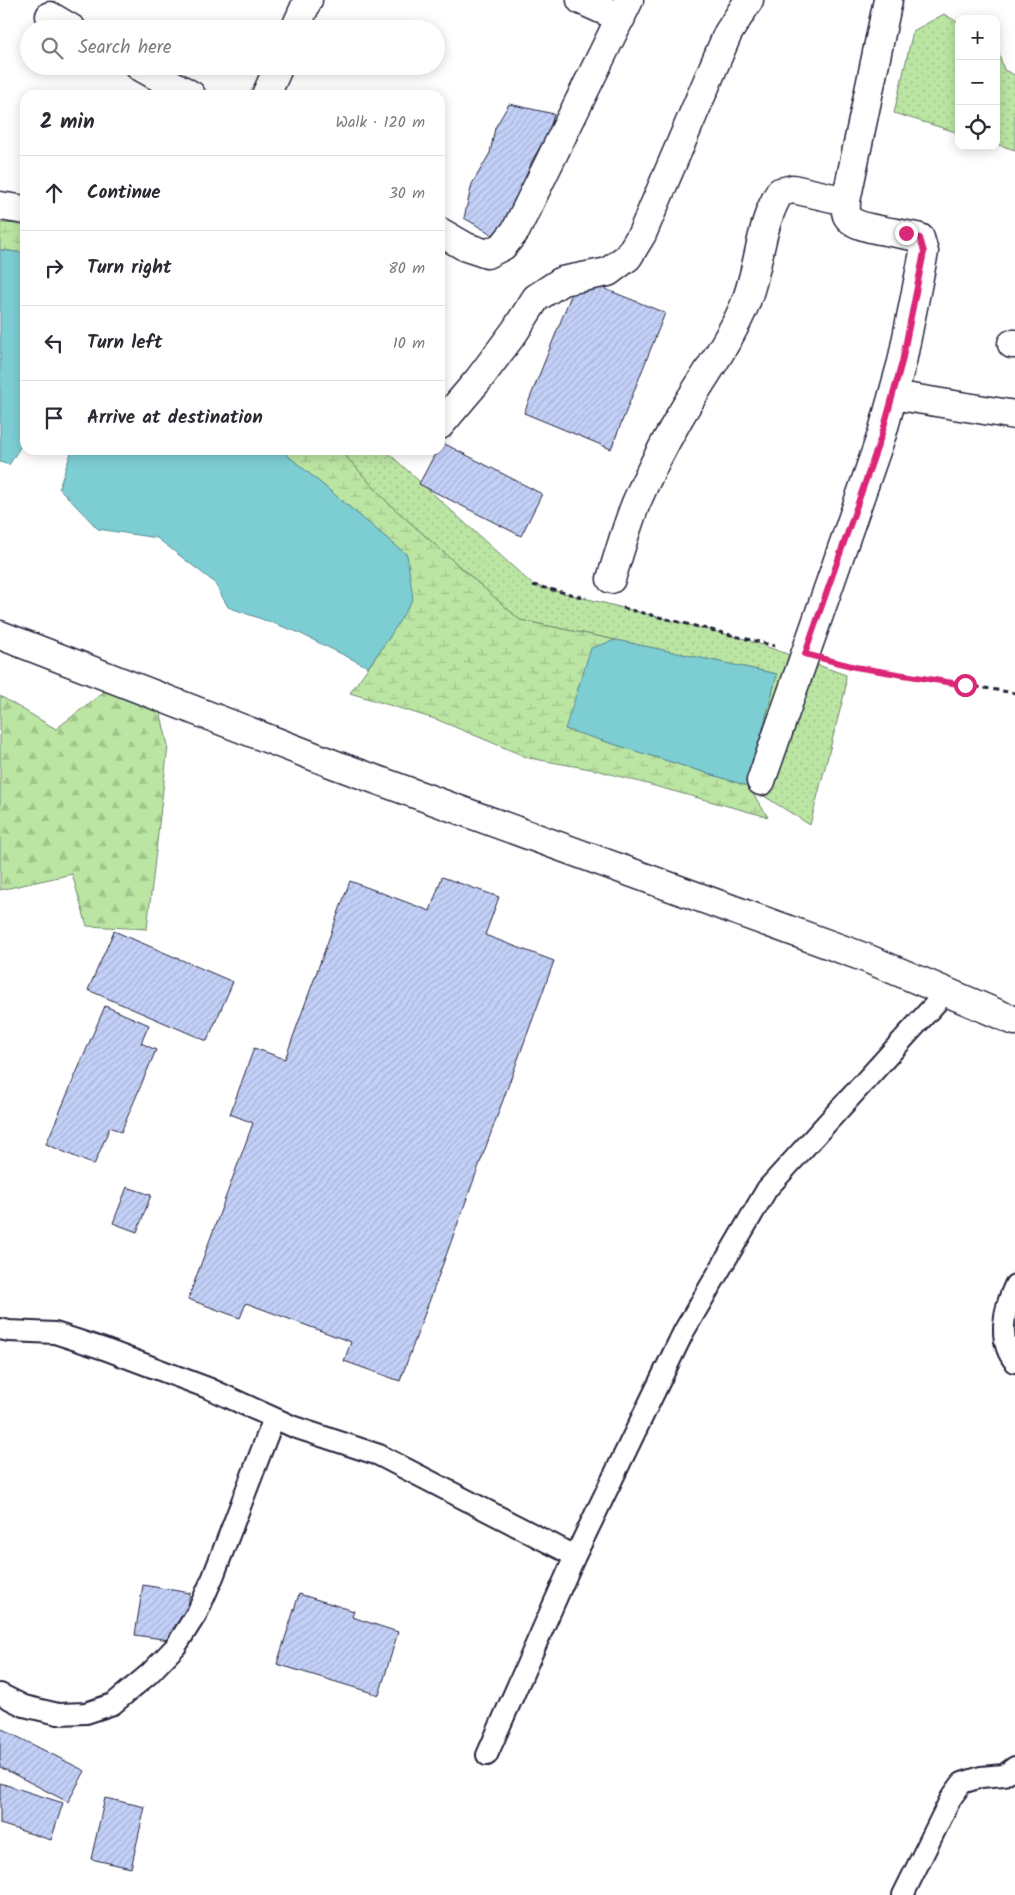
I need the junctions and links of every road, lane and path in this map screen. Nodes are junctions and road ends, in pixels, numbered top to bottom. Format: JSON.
{"nodes":[{"id":1,"x":308,"y":0,"type":"edge"},
{"id":2,"x":581,"y":0,"type":"edge"},
{"id":3,"x":749,"y":0,"type":"edge"},
{"id":4,"x":888,"y":0,"type":"edge"},
{"id":5,"x":625,"y":9,"type":"edge"},
{"id":6,"x":299,"y":20,"type":"edge"},
{"id":7,"x":155,"y":75,"type":"edge"},
{"id":8,"x":275,"y":75,"type":"edge"},
{"id":9,"x":182,"y":90,"type":"edge"},
{"id":10,"x":268,"y":90,"type":"edge"},
{"id":11,"x":846,"y":201,"type":"junction"},
{"id":12,"x":0,"y":206,"type":"edge"},
{"id":13,"x":20,"y":209,"type":"edge"},
{"id":14,"x":445,"y":235,"type":"edge"},
{"id":15,"x":893,"y":396,"type":"junction"},
{"id":16,"x":1015,"y":415,"type":"edge"},
{"id":17,"x":445,"y":419,"type":"edge"},
{"id":18,"x":611,"y":579,"type":"dead end"},
{"id":19,"x":533,"y":584,"type":"dead end"},
{"id":20,"x":591,"y":600,"type":"dead end"},
{"id":21,"x":619,"y":607,"type":"dead end"},
{"id":22,"x":0,"y":636,"type":"edge"},
{"id":23,"x":805,"y":654,"type":"junction"},
{"id":24,"x":1015,"y":694,"type":"edge"},
{"id":25,"x":761,"y":781,"type":"dead end"},
{"id":26,"x":946,"y":992,"type":"junction"},
{"id":27,"x":1015,"y":1021,"type":"edge"},
{"id":28,"x":1015,"y":1285,"type":"edge"},
{"id":29,"x":0,"y":1329,"type":"edge"},
{"id":30,"x":1015,"y":1362,"type":"edge"},
{"id":31,"x":274,"y":1418,"type":"junction"},
{"id":32,"x":575,"y":1556,"type":"junction"},
{"id":33,"x":0,"y":1694,"type":"edge"},
{"id":34,"x":487,"y":1755,"type":"dead end"},
{"id":35,"x":1015,"y":1767,"type":"edge"},
{"id":36,"x":903,"y":1895,"type":"edge"}],
"edges":[{"from":1,"to":6,"type":"street"},
{"from":2,"to":5,"type":"street"},
{"from":3,"to":17,"type":"street"},
{"from":4,"to":11,"type":"street"},
{"from":5,"to":14,"type":"street"},
{"from":7,"to":9,"type":"street"},
{"from":8,"to":10,"type":"street"},
{"from":11,"to":15,"type":"street"},
{"from":11,"to":18,"type":"street"},
{"from":12,"to":13,"type":"street"},
{"from":15,"to":16,"type":"street"},
{"from":15,"to":23,"type":"street"},
{"from":19,"to":20,"type":"path"},
{"from":21,"to":23,"type":"path"},
{"from":22,"to":26,"type":"street"},
{"from":23,"to":24,"type":"path"},
{"from":23,"to":25,"type":"street"},
{"from":26,"to":27,"type":"street"},
{"from":26,"to":32,"type":"lane"},
{"from":28,"to":30,"type":"lane"},
{"from":29,"to":31,"type":"lane"},
{"from":31,"to":32,"type":"lane"},
{"from":31,"to":33,"type":"lane"},
{"from":32,"to":34,"type":"lane"},
{"from":35,"to":36,"type":"lane"}]}
